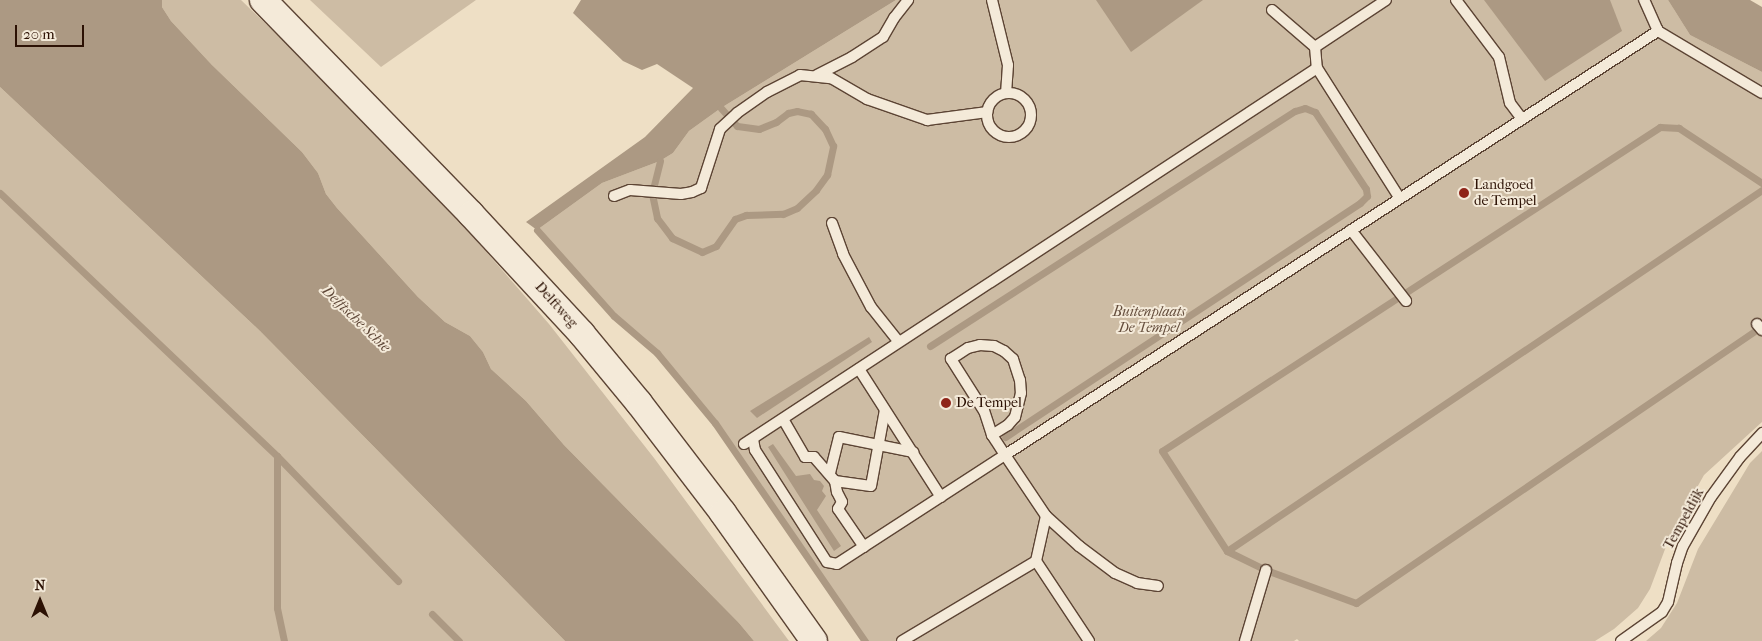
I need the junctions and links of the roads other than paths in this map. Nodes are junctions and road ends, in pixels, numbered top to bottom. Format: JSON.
{"nodes":[{"id":1,"x":263,"y":0,"type":"edge"},
{"id":2,"x":908,"y":0,"type":"edge"},
{"id":3,"x":992,"y":0,"type":"edge"},
{"id":4,"x":1386,"y":0,"type":"edge"},
{"id":5,"x":1456,"y":0,"type":"edge"},
{"id":6,"x":1644,"y":0,"type":"edge"},
{"id":7,"x":1272,"y":10,"type":"dead end"},
{"id":8,"x":1658,"y":30,"type":"junction"},
{"id":9,"x":1315,"y":46,"type":"junction"},
{"id":10,"x":1316,"y":68,"type":"junction"},
{"id":11,"x":817,"y":75,"type":"junction"},
{"id":12,"x":1006,"y":93,"type":"junction"},
{"id":13,"x":1762,"y":93,"type":"edge"},
{"id":14,"x":987,"y":112,"type":"junction"},
{"id":15,"x":1522,"y":119,"type":"junction"},
{"id":16,"x":614,"y":196,"type":"dead end"},
{"id":17,"x":1399,"y":198,"type":"junction"},
{"id":18,"x":832,"y":223,"type":"dead end"},
{"id":19,"x":1350,"y":230,"type":"junction"},
{"id":20,"x":1406,"y":301,"type":"dead end"},
{"id":21,"x":898,"y":341,"type":"junction"},
{"id":22,"x":859,"y":369,"type":"junction"},
{"id":23,"x":885,"y":410,"type":"junction"},
{"id":24,"x":783,"y":419,"type":"junction"},
{"id":25,"x":1762,"y":433,"type":"edge"},
{"id":26,"x":992,"y":435,"type":"junction"},
{"id":27,"x":879,"y":446,"type":"junction"},
{"id":28,"x":913,"y":452,"type":"junction"},
{"id":29,"x":1005,"y":455,"type":"junction"},
{"id":30,"x":832,"y":477,"type":"junction"},
{"id":31,"x":941,"y":497,"type":"junction"},
{"id":32,"x":1046,"y":516,"type":"junction"},
{"id":33,"x":864,"y":547,"type":"junction"},
{"id":34,"x":1036,"y":561,"type":"junction"},
{"id":35,"x":1266,"y":570,"type":"dead end"},
{"id":36,"x":1158,"y":586,"type":"dead end"},
{"id":37,"x":814,"y":641,"type":"edge"},
{"id":38,"x":902,"y":641,"type":"edge"},
{"id":39,"x":1089,"y":641,"type":"edge"},
{"id":40,"x":1245,"y":641,"type":"edge"},
{"id":41,"x":1621,"y":641,"type":"edge"}],
"edges":[{"from":1,"to":37,"type":"street","name":"Delftweg"},
{"from":2,"to":11,"type":"lane"},
{"from":3,"to":12,"type":"lane"},
{"from":4,"to":9,"type":"lane"},
{"from":5,"to":15,"type":"lane"},
{"from":6,"to":8,"type":"lane"},
{"from":7,"to":9,"type":"lane"},
{"from":8,"to":13,"type":"lane"},
{"from":8,"to":15,"type":"lane"},
{"from":9,"to":10,"type":"lane"},
{"from":10,"to":17,"type":"lane"},
{"from":10,"to":21,"type":"lane"},
{"from":11,"to":14,"type":"lane"},
{"from":11,"to":16,"type":"lane"},
{"from":12,"to":14,"type":"lane"},
{"from":12,"to":14,"type":"lane"},
{"from":15,"to":17,"type":"lane"},
{"from":17,"to":19,"type":"lane"},
{"from":18,"to":21,"type":"lane"},
{"from":19,"to":20,"type":"lane"},
{"from":19,"to":29,"type":"lane"},
{"from":21,"to":22,"type":"lane"},
{"from":22,"to":23,"type":"lane"},
{"from":22,"to":24,"type":"lane"},
{"from":23,"to":27,"type":"lane"},
{"from":23,"to":28,"type":"lane"},
{"from":24,"to":30,"type":"lane"},
{"from":24,"to":33,"type":"lane"},
{"from":25,"to":41,"type":"lane","name":"Tempeldijk"},
{"from":26,"to":26,"type":"lane"},
{"from":26,"to":29,"type":"lane"},
{"from":27,"to":28,"type":"lane"},
{"from":27,"to":30,"type":"lane"},
{"from":27,"to":30,"type":"lane"},
{"from":28,"to":31,"type":"lane"},
{"from":29,"to":31,"type":"lane"},
{"from":29,"to":32,"type":"lane"},
{"from":30,"to":33,"type":"lane"},
{"from":31,"to":33,"type":"lane"},
{"from":32,"to":34,"type":"lane"},
{"from":32,"to":36,"type":"lane"},
{"from":34,"to":38,"type":"lane"},
{"from":34,"to":39,"type":"lane"},
{"from":35,"to":40,"type":"lane"}]}
